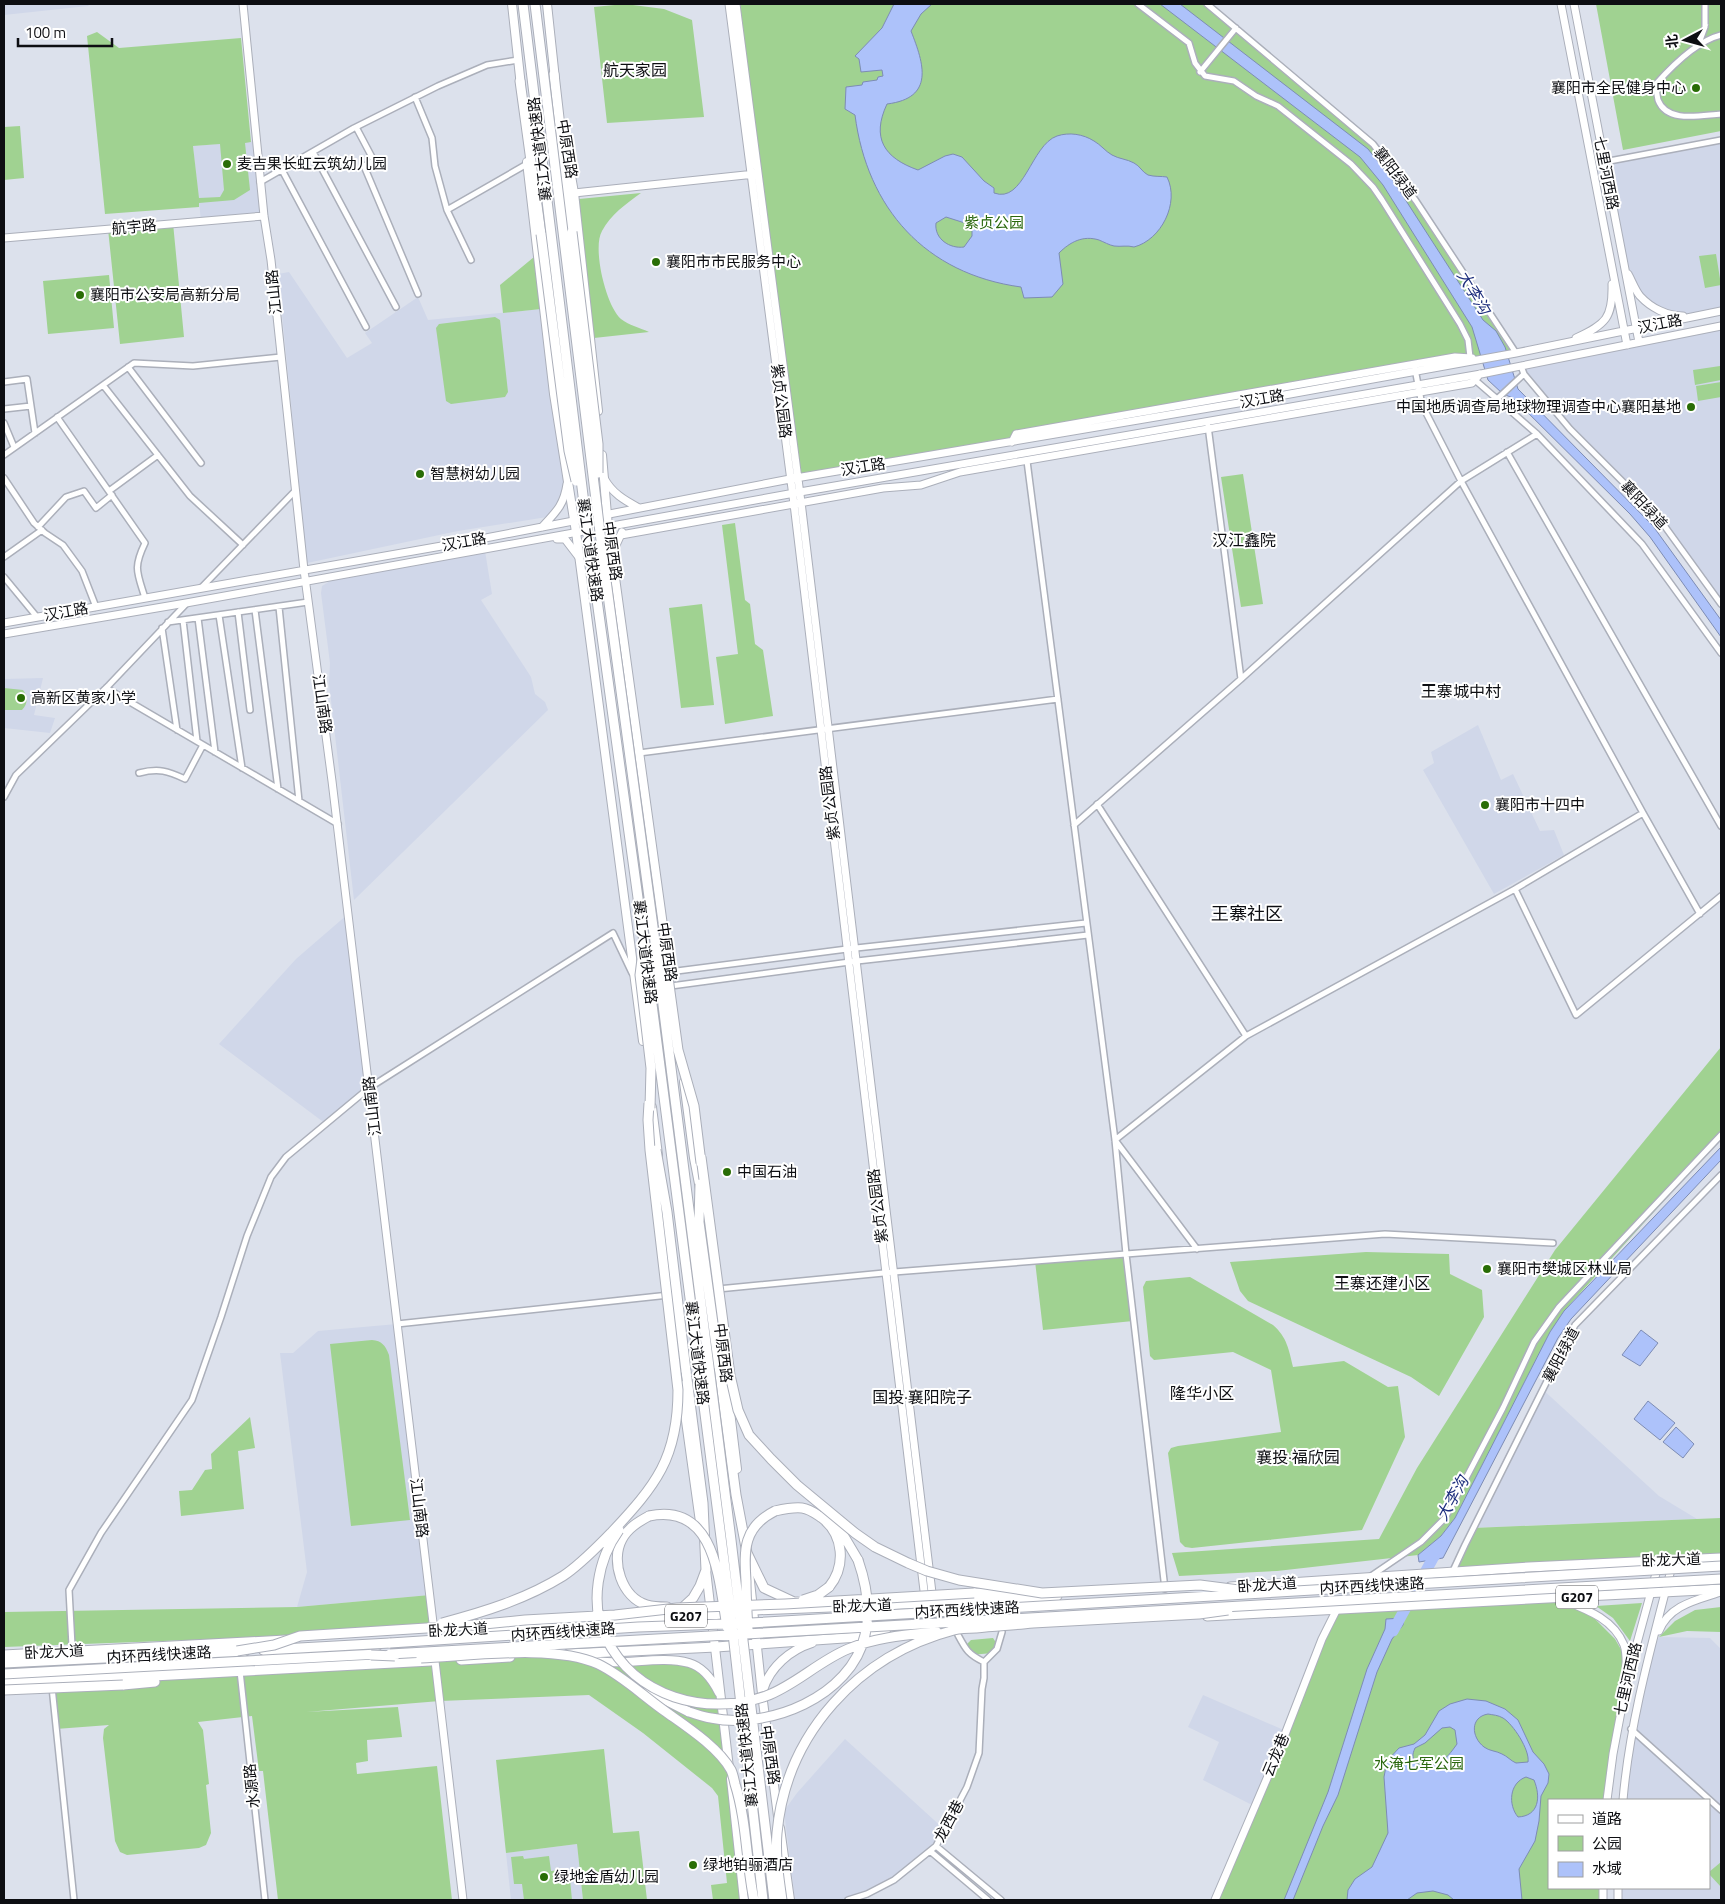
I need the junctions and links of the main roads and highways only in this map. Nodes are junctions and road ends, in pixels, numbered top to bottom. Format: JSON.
{"nodes":[{"id":1,"x":512,"y":4,"type":"edge"},
{"id":2,"x":522,"y":4,"type":"edge"},
{"id":3,"x":535,"y":4,"type":"edge"},
{"id":4,"x":547,"y":4,"type":"edge"},
{"id":5,"x":554,"y":74,"type":"junction"},
{"id":6,"x":520,"y":82,"type":"junction"},
{"id":7,"x":605,"y":573,"type":"junction"},
{"id":8,"x":593,"y":575,"type":"junction"},
{"id":9,"x":654,"y":934,"type":"junction"},
{"id":10,"x":644,"y":941,"type":"junction"},
{"id":11,"x":649,"y":1103,"type":"junction"},
{"id":12,"x":701,"y":1157,"type":"junction"},
{"id":13,"x":797,"y":1485,"type":"junction"},
{"id":14,"x":635,"y":1507,"type":"junction"},
{"id":15,"x":747,"y":1553,"type":"junction"},
{"id":16,"x":1721,"y":1558,"type":"edge"},
{"id":17,"x":1721,"y":1566,"type":"edge"},
{"id":18,"x":706,"y":1570,"type":"junction"},
{"id":19,"x":1721,"y":1579,"type":"edge"},
{"id":20,"x":1721,"y":1591,"type":"edge"},
{"id":21,"x":1272,"y":1592,"type":"junction"},
{"id":22,"x":1042,"y":1593,"type":"junction"},
{"id":23,"x":1272,"y":1603,"type":"junction"},
{"id":24,"x":784,"y":1604,"type":"junction"},
{"id":25,"x":913,"y":1604,"type":"junction"},
{"id":26,"x":677,"y":1608,"type":"junction"},
{"id":27,"x":754,"y":1610,"type":"junction"},
{"id":28,"x":712,"y":1615,"type":"junction"},
{"id":29,"x":643,"y":1619,"type":"junction"},
{"id":30,"x":422,"y":1629,"type":"junction"},
{"id":31,"x":957,"y":1632,"type":"junction"},
{"id":32,"x":824,"y":1639,"type":"junction"},
{"id":33,"x":757,"y":1644,"type":"junction"},
{"id":34,"x":159,"y":1646,"type":"junction"},
{"id":35,"x":716,"y":1647,"type":"junction"},
{"id":36,"x":4,"y":1650,"type":"edge"},
{"id":37,"x":237,"y":1651,"type":"junction"},
{"id":38,"x":4,"y":1655,"type":"edge"},
{"id":39,"x":371,"y":1655,"type":"junction"},
{"id":40,"x":556,"y":1655,"type":"junction"},
{"id":41,"x":4,"y":1663,"type":"edge"},
{"id":42,"x":226,"y":1672,"type":"junction"},
{"id":43,"x":4,"y":1674,"type":"edge"},
{"id":44,"x":616,"y":1674,"type":"junction"},
{"id":45,"x":4,"y":1684,"type":"edge"},
{"id":46,"x":4,"y":1690,"type":"edge"},
{"id":47,"x":762,"y":1694,"type":"junction"},
{"id":48,"x":722,"y":1697,"type":"junction"},
{"id":49,"x":741,"y":1708,"type":"junction"},
{"id":50,"x":751,"y":1709,"type":"junction"},
{"id":51,"x":744,"y":1900,"type":"edge"},
{"id":52,"x":754,"y":1900,"type":"edge"},
{"id":53,"x":763,"y":1900,"type":"edge"},
{"id":54,"x":774,"y":1900,"type":"edge"},
{"id":55,"x":782,"y":1900,"type":"edge"},
{"id":56,"x":790,"y":1900,"type":"edge"}],
"edges":[{"from":1,"to":6,"type":"main road"},
{"from":2,"to":8,"type":"highway","name":"襄江大道快速路","bridge":true},
{"from":3,"to":7,"type":"highway","name":"襄江大道快速路","bridge":true},
{"from":4,"to":5,"type":"main road","name":"中原西路"},
{"from":5,"to":7,"type":"highway","bridge":true},
{"from":5,"to":15,"type":"main road","name":"中原西路"},
{"from":6,"to":8,"type":"highway","bridge":true},
{"from":6,"to":18,"type":"main road"},
{"from":7,"to":9,"type":"highway","name":"襄江大道快速路","bridge":true},
{"from":8,"to":10,"type":"highway","name":"襄江大道快速路","bridge":true},
{"from":9,"to":12,"type":"highway","bridge":true},
{"from":9,"to":50,"type":"highway","name":"襄江大道快速路","bridge":true},
{"from":10,"to":11,"type":"highway","bridge":true},
{"from":10,"to":49,"type":"highway","name":"襄江大道快速路","bridge":true},
{"from":11,"to":14,"type":"highway","bridge":true},
{"from":11,"to":18,"type":"highway","bridge":true},
{"from":12,"to":13,"type":"highway","bridge":true},
{"from":12,"to":15,"type":"highway","bridge":true},
{"from":13,"to":22,"type":"highway","bridge":true},
{"from":13,"to":44,"type":"highway","bridge":true},
{"from":14,"to":30,"type":"highway","bridge":true},
{"from":14,"to":31,"type":"highway","bridge":true},
{"from":15,"to":25,"type":"highway"},
{"from":15,"to":27,"type":"main road","name":"中原西路"},
{"from":16,"to":25,"type":"highway","name":"卧龙大道","number":"G207"},
{"from":17,"to":21,"type":"highway","name":"内环西线快速路","bridge":true},
{"from":18,"to":28,"type":"main road"},
{"from":18,"to":29,"type":"highway"},
{"from":19,"to":23,"type":"highway","name":"内环西线快速路","bridge":true},
{"from":20,"to":32,"type":"highway","name":"卧龙大道","number":"G207"},
{"from":21,"to":22,"type":"highway","bridge":true},
{"from":21,"to":37,"type":"highway","name":"内环西线快速路","bridge":true},
{"from":22,"to":24,"type":"highway","bridge":true},
{"from":23,"to":31,"type":"highway","bridge":true},
{"from":23,"to":39,"type":"highway","name":"内环西线快速路","bridge":true},
{"from":24,"to":26,"type":"highway","bridge":true},
{"from":24,"to":50,"type":"highway","bridge":true},
{"from":25,"to":27,"type":"highway","name":"卧龙大道","number":"G207"},
{"from":26,"to":30,"type":"highway","bridge":true},
{"from":26,"to":49,"type":"highway","bridge":true},
{"from":27,"to":28,"type":"highway","name":"卧龙大道","number":"G207"},
{"from":27,"to":33,"type":"main road","name":"中原西路"},
{"from":28,"to":29,"type":"highway","name":"卧龙大道","number":"G207"},
{"from":28,"to":35,"type":"main road"},
{"from":29,"to":34,"type":"highway","name":"卧龙大道","number":"G207"},
{"from":30,"to":37,"type":"highway","bridge":true},
{"from":31,"to":55,"type":"highway","bridge":true},
{"from":32,"to":33,"type":"highway","name":"卧龙大道","number":"G207"},
{"from":32,"to":47,"type":"main road"},
{"from":33,"to":35,"type":"highway","name":"卧龙大道","number":"G207"},
{"from":33,"to":47,"type":"main road","name":"中原西路"},
{"from":34,"to":36,"type":"highway"},
{"from":34,"to":38,"type":"highway","name":"卧龙大道","number":"G207"},
{"from":35,"to":40,"type":"highway","name":"卧龙大道","number":"G207"},
{"from":35,"to":48,"type":"main road"},
{"from":37,"to":41,"type":"highway","name":"内环西线快速路"},
{"from":39,"to":43,"type":"highway","name":"内环西线快速路"},
{"from":39,"to":44,"type":"highway","bridge":true},
{"from":40,"to":42,"type":"highway","name":"卧龙大道","number":"G207"},
{"from":40,"to":48,"type":"main road"},
{"from":42,"to":45,"type":"highway","name":"卧龙大道","number":"G207"},
{"from":42,"to":46,"type":"highway","bridge":true},
{"from":44,"to":52,"type":"highway","bridge":true},
{"from":47,"to":56,"type":"main road","name":"中原西路"},
{"from":48,"to":51,"type":"main road"},
{"from":49,"to":53,"type":"highway","name":"襄江大道快速路","bridge":true},
{"from":50,"to":54,"type":"highway","name":"襄江大道快速路","bridge":true}]}
